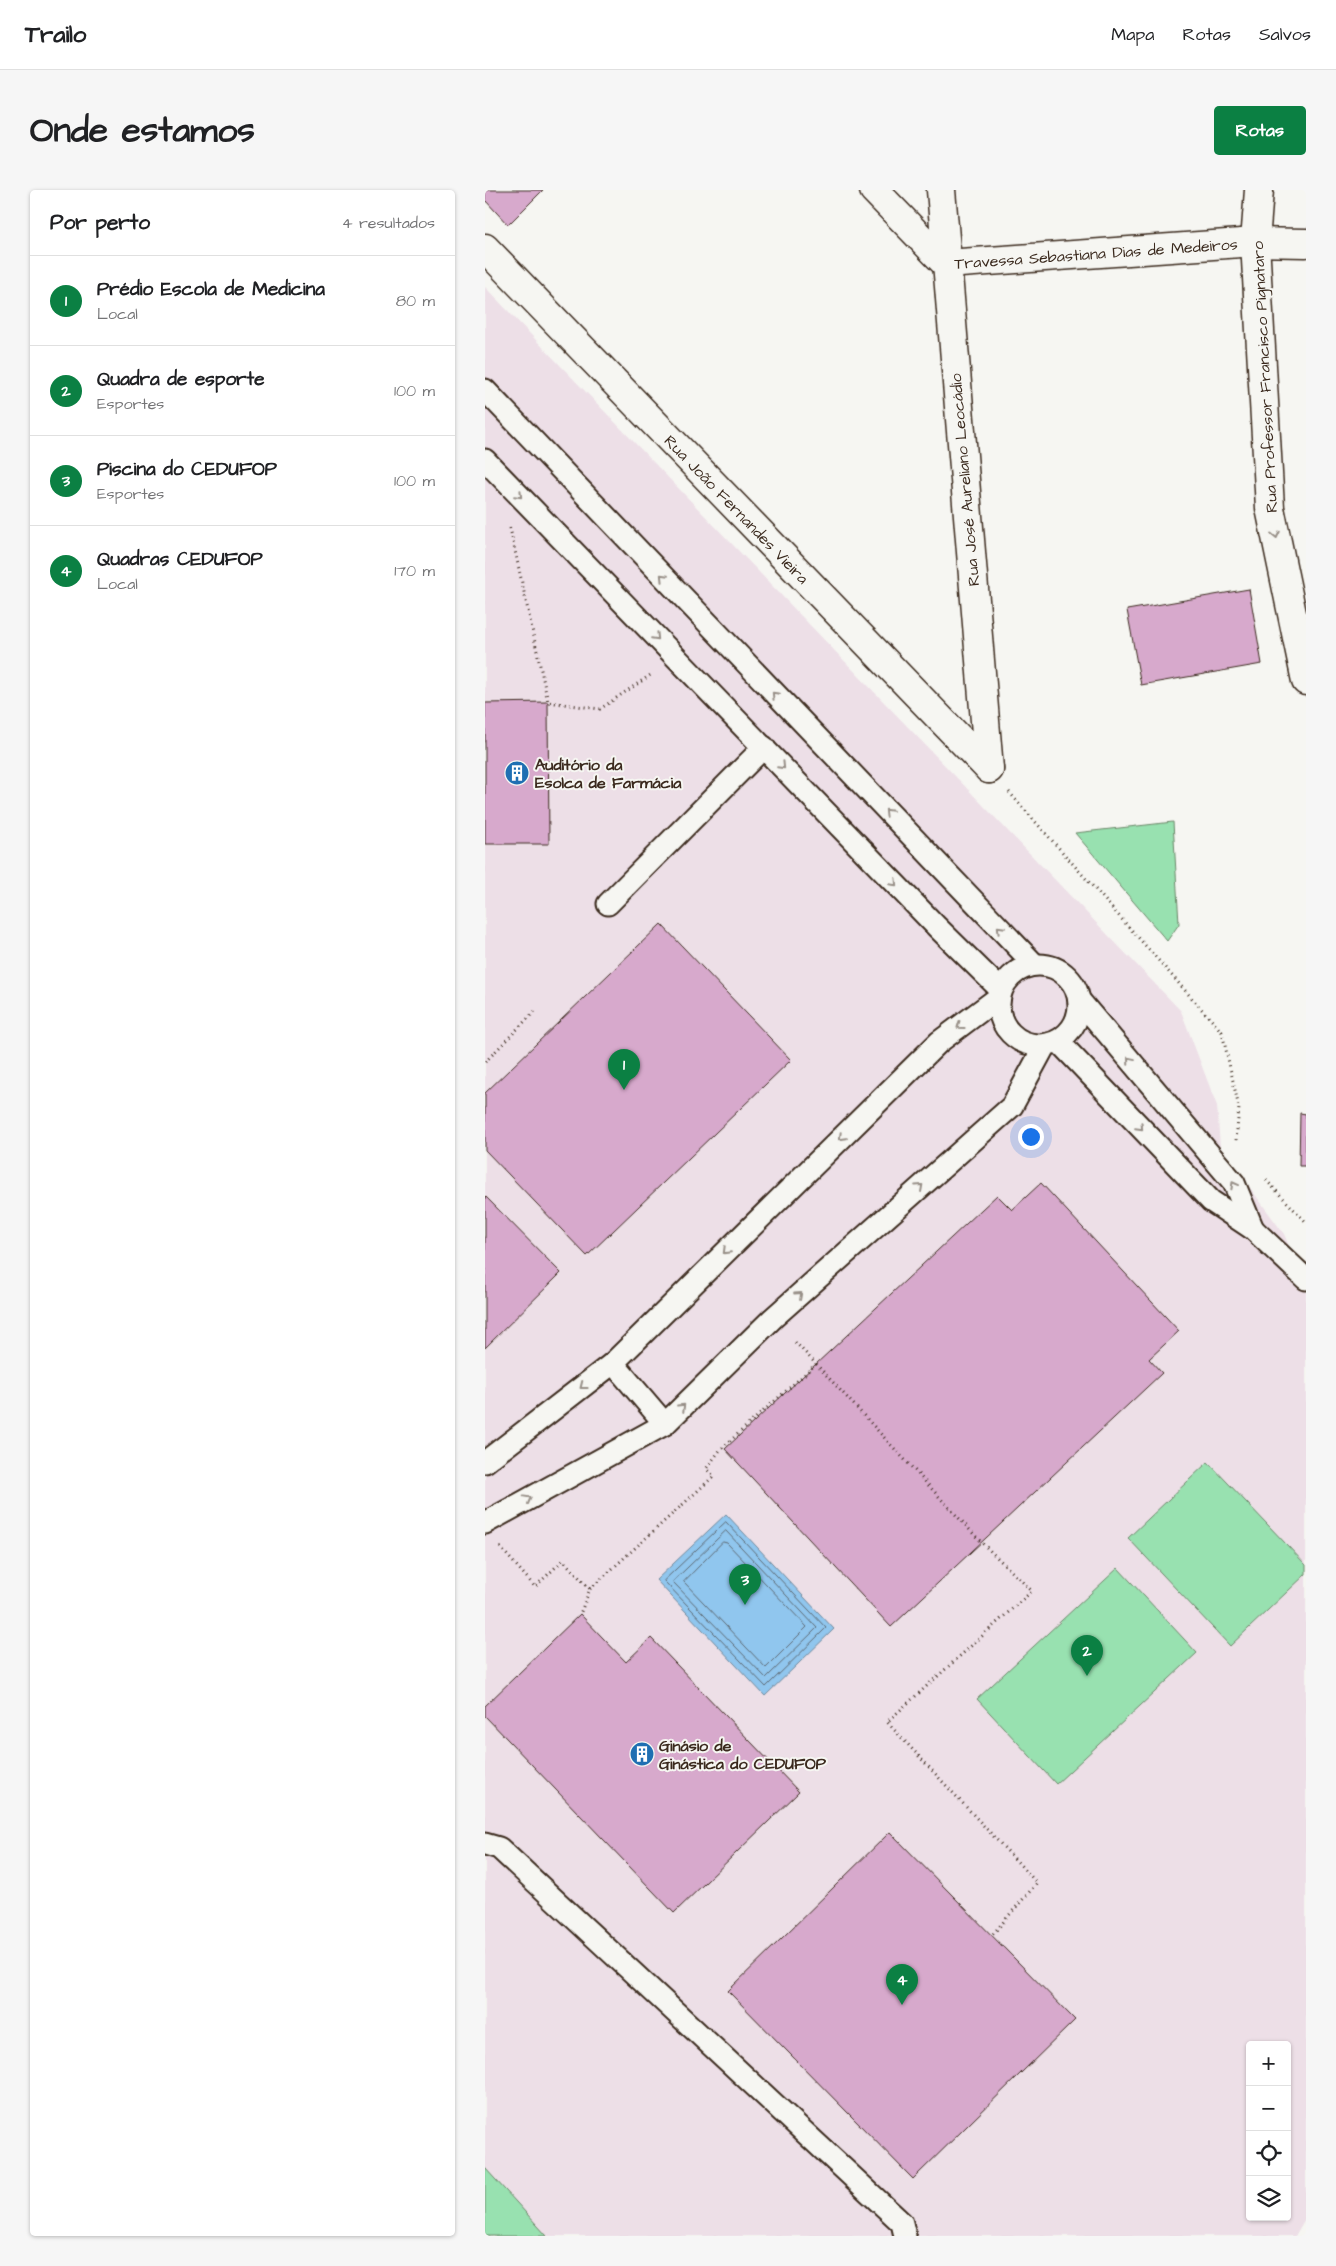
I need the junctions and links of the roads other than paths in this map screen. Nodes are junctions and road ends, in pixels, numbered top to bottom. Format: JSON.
{"nodes":[{"id":1,"x":874,"y":190,"type":"edge"},
{"id":2,"x":941,"y":190,"type":"edge"},
{"id":3,"x":1259,"y":190,"type":"edge"},
{"id":4,"x":1255,"y":242,"type":"junction"},
{"id":5,"x":1306,"y":243,"type":"edge"},
{"id":6,"x":485,"y":248,"type":"edge"},
{"id":7,"x":945,"y":264,"type":"junction"},
{"id":8,"x":485,"y":390,"type":"edge"},
{"id":9,"x":485,"y":460,"type":"edge"},
{"id":10,"x":1306,"y":681,"type":"edge"},
{"id":11,"x":764,"y":747,"type":"junction"},
{"id":12,"x":989,"y":769,"type":"joint"},
{"id":13,"x":609,"y":904,"type":"dead end"},
{"id":14,"x":1034,"y":964,"type":"junction"},
{"id":15,"x":1000,"y":993,"type":"junction"},
{"id":16,"x":1079,"y":1000,"type":"junction"},
{"id":17,"x":1051,"y":1043,"type":"junction"},
{"id":18,"x":1253,"y":1230,"type":"junction"},
{"id":19,"x":1306,"y":1279,"type":"edge"},
{"id":20,"x":613,"y":1363,"type":"junction"},
{"id":21,"x":665,"y":1424,"type":"junction"},
{"id":22,"x":485,"y":1462,"type":"edge"},
{"id":23,"x":485,"y":1523,"type":"edge"},
{"id":24,"x":485,"y":1844,"type":"edge"},
{"id":25,"x":905,"y":2236,"type":"edge"}],
"edges":[{"from":1,"to":7,"type":"street"},
{"from":2,"to":7,"type":"street","name":"Rua José Aureliano Leocádio"},
{"from":3,"to":4,"type":"street","name":"Rua Professor Francisco Pignataro"},
{"from":4,"to":5,"type":"street","name":"Travessa Sebastiana Dias de Medeiros"},
{"from":4,"to":7,"type":"street","name":"Travessa Sebastiana Dias de Medeiros"},
{"from":4,"to":10,"type":"street","name":"Rua Professor Francisco Pignataro","one_way":true},
{"from":6,"to":12,"type":"street","name":"Rua João Fernandes Vieira"},
{"from":7,"to":12,"type":"street","name":"Rua José Aureliano Leocádio"},
{"from":14,"to":8,"type":"lane","one_way":true},
{"from":9,"to":11,"type":"lane","one_way":true},
{"from":11,"to":13,"type":"lane"},
{"from":11,"to":15,"type":"lane","one_way":true},
{"from":14,"to":15,"type":"lane"},
{"from":14,"to":16,"type":"lane"},
{"from":15,"to":17,"type":"lane"},
{"from":15,"to":20,"type":"lane","one_way":true},
{"from":16,"to":17,"type":"lane"},
{"from":18,"to":16,"type":"lane","one_way":true},
{"from":17,"to":18,"type":"lane","one_way":true},
{"from":21,"to":17,"type":"lane","one_way":true},
{"from":18,"to":19,"type":"lane"},
{"from":20,"to":21,"type":"lane"},
{"from":20,"to":22,"type":"lane","one_way":true},
{"from":23,"to":21,"type":"lane","one_way":true},
{"from":24,"to":25,"type":"lane"}]}
